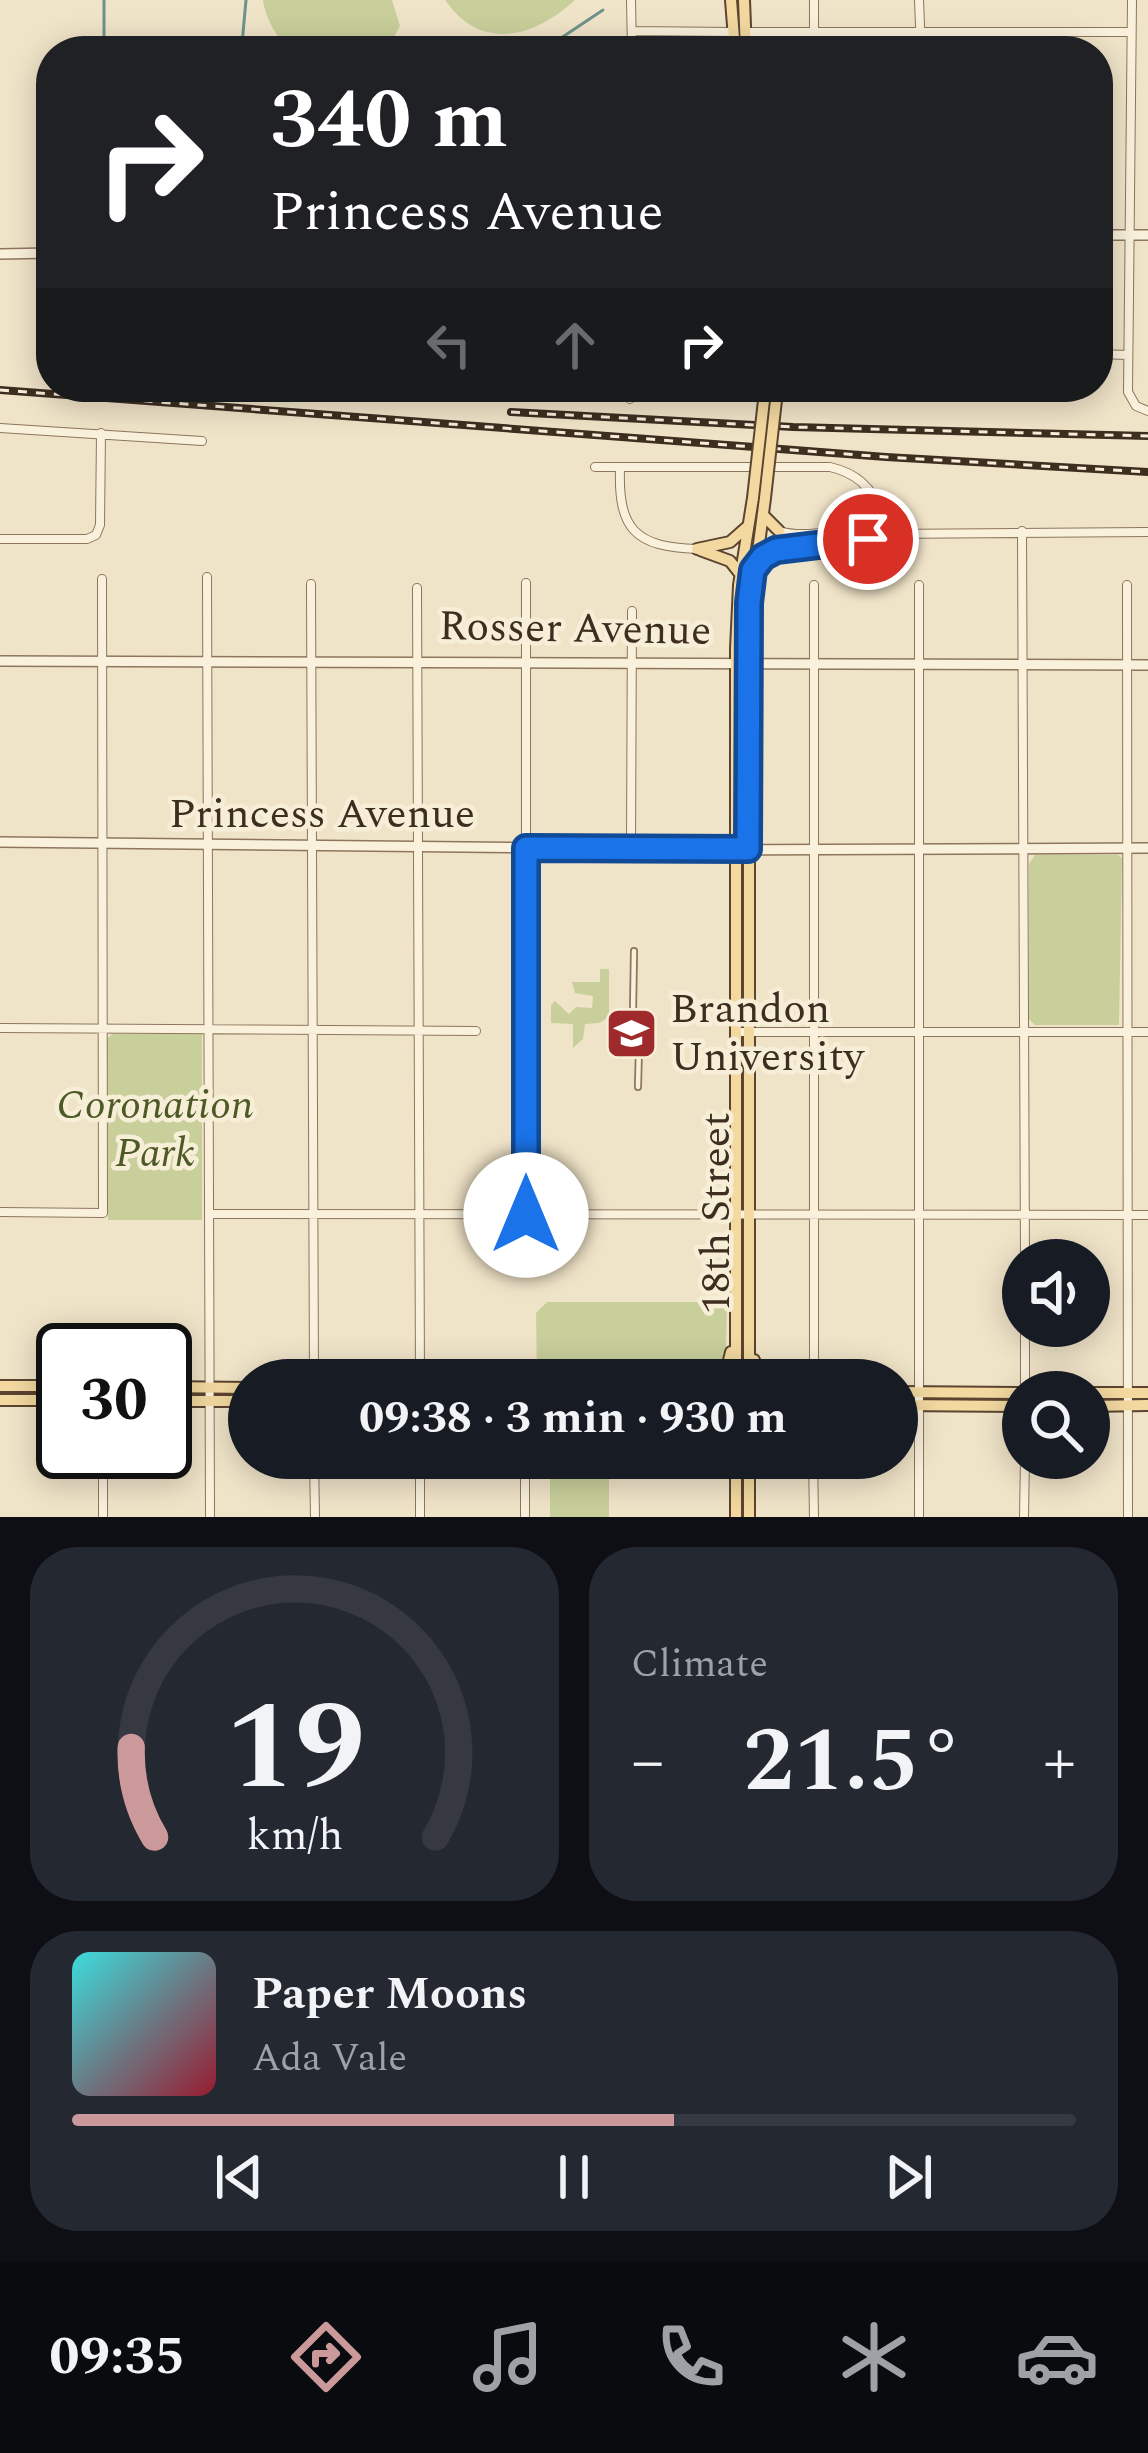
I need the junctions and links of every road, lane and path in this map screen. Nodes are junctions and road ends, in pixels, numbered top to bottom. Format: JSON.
{"nodes":[{"id":1,"x":631,"y":0,"type":"edge"},
{"id":2,"x":731,"y":0,"type":"edge"},
{"id":3,"x":744,"y":0,"type":"edge"},
{"id":4,"x":814,"y":0,"type":"edge"},
{"id":5,"x":920,"y":0,"type":"edge"},
{"id":6,"x":1132,"y":0,"type":"edge"},
{"id":7,"x":632,"y":31,"type":"junction"},
{"id":8,"x":739,"y":32,"type":"junction"},
{"id":9,"x":814,"y":32,"type":"junction"},
{"id":10,"x":1130,"y":32,"type":"junction"},
{"id":11,"x":1026,"y":33,"type":"joint"},
{"id":12,"x":920,"y":34,"type":"junction"},
{"id":13,"x":632,"y":36,"type":"edge"},
{"id":14,"x":738,"y":36,"type":"edge"},
{"id":15,"x":740,"y":36,"type":"edge"},
{"id":16,"x":814,"y":36,"type":"edge"},
{"id":17,"x":1113,"y":234,"type":"edge"},
{"id":18,"x":1128,"y":234,"type":"junction"},
{"id":19,"x":1148,"y":235,"type":"edge"},
{"id":20,"x":0,"y":254,"type":"edge"},
{"id":21,"x":36,"y":254,"type":"edge"},
{"id":22,"x":1113,"y":354,"type":"edge"},
{"id":23,"x":1128,"y":355,"type":"junction"},
{"id":24,"x":769,"y":402,"type":"edge"},
{"id":25,"x":1146,"y":411,"type":"edge"},
{"id":26,"x":0,"y":428,"type":"edge"},
{"id":27,"x":101,"y":433,"type":"junction"},
{"id":28,"x":202,"y":441,"type":"dead end"},
{"id":29,"x":595,"y":467,"type":"dead end"},
{"id":30,"x":620,"y":469,"type":"junction"},
{"id":31,"x":759,"y":498,"type":"junction"},
{"id":32,"x":763,"y":515,"type":"junction"},
{"id":33,"x":748,"y":524,"type":"junction"},
{"id":34,"x":779,"y":531,"type":"joint"},
{"id":35,"x":1022,"y":531,"type":"junction"},
{"id":36,"x":1148,"y":532,"type":"edge"},
{"id":37,"x":883,"y":534,"type":"junction"},
{"id":38,"x":0,"y":538,"type":"edge"},
{"id":39,"x":697,"y":549,"type":"junction"},
{"id":40,"x":776,"y":550,"type":"joint"},
{"id":41,"x":747,"y":573,"type":"junction"},
{"id":42,"x":207,"y":577,"type":"dead end"},
{"id":43,"x":102,"y":579,"type":"dead end"},
{"id":44,"x":526,"y":583,"type":"dead end"},
{"id":45,"x":311,"y":584,"type":"dead end"},
{"id":46,"x":814,"y":585,"type":"dead end"},
{"id":47,"x":919,"y":585,"type":"dead end"},
{"id":48,"x":1127,"y":585,"type":"dead end"},
{"id":49,"x":416,"y":588,"type":"dead end"},
{"id":50,"x":632,"y":611,"type":"dead end"},
{"id":51,"x":417,"y":660,"type":"junction"},
{"id":52,"x":632,"y":660,"type":"junction"},
{"id":53,"x":0,"y":661,"type":"edge"},
{"id":54,"x":526,"y":661,"type":"junction"},
{"id":55,"x":102,"y":662,"type":"junction"},
{"id":56,"x":207,"y":662,"type":"junction"},
{"id":57,"x":313,"y":663,"type":"junction"},
{"id":58,"x":815,"y":664,"type":"junction"},
{"id":59,"x":742,"y":665,"type":"junction"},
{"id":60,"x":919,"y":665,"type":"junction"},
{"id":61,"x":1023,"y":665,"type":"junction"},
{"id":62,"x":1129,"y":665,"type":"junction"},
{"id":63,"x":1148,"y":665,"type":"edge"},
{"id":64,"x":0,"y":842,"type":"edge"},
{"id":65,"x":103,"y":845,"type":"junction"},
{"id":66,"x":208,"y":847,"type":"junction"},
{"id":67,"x":313,"y":847,"type":"junction"},
{"id":68,"x":418,"y":847,"type":"junction"},
{"id":69,"x":526,"y":848,"type":"junction"},
{"id":70,"x":1128,"y":848,"type":"junction"},
{"id":71,"x":1148,"y":848,"type":"edge"},
{"id":72,"x":631,"y":849,"type":"junction"},
{"id":73,"x":815,"y":849,"type":"junction"},
{"id":74,"x":919,"y":849,"type":"junction"},
{"id":75,"x":1024,"y":849,"type":"junction"},
{"id":76,"x":742,"y":850,"type":"junction"},
{"id":77,"x":634,"y":951,"type":"dead end"},
{"id":78,"x":0,"y":1028,"type":"edge"},
{"id":79,"x":103,"y":1029,"type":"junction"},
{"id":80,"x":208,"y":1029,"type":"junction"},
{"id":81,"x":314,"y":1031,"type":"junction"},
{"id":82,"x":419,"y":1031,"type":"junction"},
{"id":83,"x":476,"y":1031,"type":"dead end"},
{"id":84,"x":742,"y":1032,"type":"junction"},
{"id":85,"x":1128,"y":1032,"type":"junction"},
{"id":86,"x":1148,"y":1032,"type":"edge"},
{"id":87,"x":815,"y":1033,"type":"junction"},
{"id":88,"x":920,"y":1033,"type":"junction"},
{"id":89,"x":1024,"y":1033,"type":"junction"},
{"id":90,"x":638,"y":1087,"type":"dead end"},
{"id":91,"x":0,"y":1212,"type":"edge"},
{"id":92,"x":208,"y":1214,"type":"junction"},
{"id":93,"x":313,"y":1214,"type":"junction"},
{"id":94,"x":418,"y":1214,"type":"junction"},
{"id":95,"x":526,"y":1215,"type":"junction"},
{"id":96,"x":742,"y":1215,"type":"junction"},
{"id":97,"x":814,"y":1215,"type":"junction"},
{"id":98,"x":920,"y":1215,"type":"junction"},
{"id":99,"x":1025,"y":1215,"type":"junction"},
{"id":100,"x":1128,"y":1215,"type":"junction"},
{"id":101,"x":1148,"y":1215,"type":"edge"},
{"id":102,"x":1025,"y":1239,"type":"edge"},
{"id":103,"x":736,"y":1271,"type":"junction"},
{"id":104,"x":749,"y":1304,"type":"junction"},
{"id":105,"x":314,"y":1359,"type":"edge"},
{"id":106,"x":420,"y":1359,"type":"edge"},
{"id":107,"x":729,"y":1359,"type":"edge"},
{"id":108,"x":736,"y":1359,"type":"edge"},
{"id":109,"x":749,"y":1359,"type":"edge"},
{"id":110,"x":754,"y":1359,"type":"edge"},
{"id":111,"x":814,"y":1359,"type":"edge"},
{"id":112,"x":0,"y":1386,"type":"edge"},
{"id":113,"x":36,"y":1386,"type":"edge"},
{"id":114,"x":192,"y":1391,"type":"edge"},
{"id":115,"x":228,"y":1391,"type":"edge"},
{"id":116,"x":1002,"y":1393,"type":"edge"},
{"id":117,"x":1148,"y":1393,"type":"edge"},
{"id":118,"x":210,"y":1394,"type":"junction"},
{"id":119,"x":1110,"y":1396,"type":"edge"},
{"id":120,"x":192,"y":1397,"type":"edge"},
{"id":121,"x":228,"y":1397,"type":"edge"},
{"id":122,"x":920,"y":1399,"type":"junction"},
{"id":123,"x":1127,"y":1399,"type":"junction"},
{"id":124,"x":0,"y":1400,"type":"edge"},
{"id":125,"x":36,"y":1400,"type":"edge"},
{"id":126,"x":1110,"y":1402,"type":"edge"},
{"id":127,"x":1002,"y":1405,"type":"edge"},
{"id":128,"x":1148,"y":1406,"type":"edge"},
{"id":129,"x":103,"y":1479,"type":"edge"},
{"id":130,"x":314,"y":1479,"type":"edge"},
{"id":131,"x":420,"y":1479,"type":"edge"},
{"id":132,"x":525,"y":1479,"type":"edge"},
{"id":133,"x":739,"y":1479,"type":"edge"},
{"id":134,"x":745,"y":1479,"type":"edge"},
{"id":135,"x":813,"y":1479,"type":"edge"},
{"id":136,"x":1024,"y":1479,"type":"edge"},
{"id":137,"x":742,"y":1488,"type":"junction"},
{"id":138,"x":104,"y":1517,"type":"edge"},
{"id":139,"x":210,"y":1517,"type":"edge"},
{"id":140,"x":315,"y":1517,"type":"edge"},
{"id":141,"x":420,"y":1517,"type":"edge"},
{"id":142,"x":526,"y":1517,"type":"edge"},
{"id":143,"x":736,"y":1517,"type":"edge"},
{"id":144,"x":749,"y":1517,"type":"edge"},
{"id":145,"x":814,"y":1517,"type":"edge"},
{"id":146,"x":919,"y":1517,"type":"edge"},
{"id":147,"x":1024,"y":1517,"type":"edge"},
{"id":148,"x":1128,"y":1517,"type":"edge"}],
"edges":[{"from":1,"to":7,"type":"street"},
{"from":2,"to":8,"type":"main road"},
{"from":3,"to":8,"type":"main road"},
{"from":4,"to":9,"type":"street"},
{"from":5,"to":12,"type":"street"},
{"from":6,"to":10,"type":"street"},
{"from":7,"to":8,"type":"street"},
{"from":7,"to":13,"type":"street"},
{"from":8,"to":9,"type":"street"},
{"from":8,"to":14,"type":"main road"},
{"from":8,"to":15,"type":"main road"},
{"from":9,"to":12,"type":"street"},
{"from":9,"to":16,"type":"street"},
{"from":10,"to":11,"type":"street"},
{"from":10,"to":18,"type":"street"},
{"from":11,"to":12,"type":"street"},
{"from":17,"to":18,"type":"street"},
{"from":18,"to":19,"type":"street"},
{"from":18,"to":23,"type":"street"},
{"from":20,"to":21,"type":"street"},
{"from":22,"to":23,"type":"street"},
{"from":23,"to":25,"type":"street"},
{"from":24,"to":31,"type":"main road","name":"18th Street","bridge":true},
{"from":26,"to":27,"type":"street"},
{"from":27,"to":28,"type":"street"},
{"from":27,"to":38,"type":"street"},
{"from":29,"to":30,"type":"street"},
{"from":30,"to":37,"type":"street"},
{"from":30,"to":39,"type":"street"},
{"from":31,"to":32,"type":"main road","name":"18th Street"},
{"from":31,"to":33,"type":"main road","name":"18th Street"},
{"from":32,"to":34,"type":"main road"},
{"from":32,"to":41,"type":"main road","name":"18th Street"},
{"from":33,"to":39,"type":"main road"},
{"from":33,"to":41,"type":"main road","name":"18th Street"},
{"from":34,"to":37,"type":"street"},
{"from":35,"to":36,"type":"street"},
{"from":35,"to":37,"type":"street"},
{"from":35,"to":61,"type":"street"},
{"from":37,"to":40,"type":"street"},
{"from":39,"to":41,"type":"main road"},
{"from":40,"to":41,"type":"main road"},
{"from":41,"to":59,"type":"main road","name":"18th Street"},
{"from":42,"to":56,"type":"street"},
{"from":43,"to":55,"type":"street"},
{"from":44,"to":54,"type":"street"},
{"from":45,"to":57,"type":"street"},
{"from":46,"to":58,"type":"street"},
{"from":47,"to":60,"type":"street"},
{"from":48,"to":62,"type":"street"},
{"from":49,"to":51,"type":"street"},
{"from":50,"to":52,"type":"street"},
{"from":51,"to":54,"type":"street","name":"Rosser Avenue"},
{"from":51,"to":57,"type":"street","name":"Rosser Avenue"},
{"from":51,"to":68,"type":"street"},
{"from":52,"to":54,"type":"street","name":"Rosser Avenue"},
{"from":52,"to":59,"type":"street","name":"Rosser Avenue"},
{"from":52,"to":72,"type":"street"},
{"from":53,"to":55,"type":"street","name":"Rosser Avenue"},
{"from":54,"to":69,"type":"street"},
{"from":55,"to":56,"type":"street","name":"Rosser Avenue"},
{"from":55,"to":65,"type":"street"},
{"from":56,"to":57,"type":"street","name":"Rosser Avenue"},
{"from":56,"to":66,"type":"street"},
{"from":57,"to":67,"type":"street"},
{"from":58,"to":59,"type":"street","name":"Rosser Avenue"},
{"from":58,"to":60,"type":"street","name":"Rosser Avenue"},
{"from":58,"to":73,"type":"street"},
{"from":59,"to":76,"type":"main road","name":"18th Street"},
{"from":60,"to":61,"type":"street","name":"Rosser Avenue"},
{"from":60,"to":74,"type":"street"},
{"from":61,"to":62,"type":"street","name":"Rosser Avenue"},
{"from":61,"to":75,"type":"street"},
{"from":62,"to":63,"type":"street","name":"Rosser Avenue"},
{"from":62,"to":70,"type":"street"},
{"from":64,"to":65,"type":"street","name":"Princess Avenue"},
{"from":65,"to":66,"type":"street","name":"Princess Avenue"},
{"from":65,"to":79,"type":"street"},
{"from":66,"to":67,"type":"street","name":"Princess Avenue"},
{"from":66,"to":80,"type":"street"},
{"from":67,"to":68,"type":"street","name":"Princess Avenue"},
{"from":67,"to":81,"type":"street"},
{"from":68,"to":69,"type":"street","name":"Princess Avenue"},
{"from":68,"to":82,"type":"street"},
{"from":69,"to":72,"type":"street","name":"Princess Avenue"},
{"from":69,"to":95,"type":"street"},
{"from":70,"to":71,"type":"street","name":"Princess Avenue"},
{"from":70,"to":75,"type":"street","name":"Princess Avenue"},
{"from":70,"to":85,"type":"street"},
{"from":72,"to":76,"type":"street","name":"Princess Avenue"},
{"from":73,"to":74,"type":"street","name":"Princess Avenue"},
{"from":73,"to":76,"type":"street","name":"Princess Avenue"},
{"from":73,"to":87,"type":"street"},
{"from":74,"to":75,"type":"street","name":"Princess Avenue"},
{"from":74,"to":88,"type":"street"},
{"from":75,"to":89,"type":"street"},
{"from":76,"to":84,"type":"main road","name":"18th Street"},
{"from":77,"to":90,"type":"street"},
{"from":78,"to":79,"type":"street"},
{"from":79,"to":80,"type":"street"},
{"from":79,"to":91,"type":"street"},
{"from":80,"to":81,"type":"street"},
{"from":80,"to":92,"type":"street"},
{"from":81,"to":82,"type":"street"},
{"from":81,"to":93,"type":"street"},
{"from":82,"to":83,"type":"street"},
{"from":82,"to":94,"type":"street"},
{"from":84,"to":87,"type":"street"},
{"from":84,"to":96,"type":"main road","name":"18th Street"},
{"from":85,"to":86,"type":"street"},
{"from":85,"to":89,"type":"street"},
{"from":85,"to":100,"type":"street"},
{"from":87,"to":88,"type":"street"},
{"from":87,"to":97,"type":"street"},
{"from":88,"to":89,"type":"street"},
{"from":88,"to":98,"type":"street"},
{"from":89,"to":99,"type":"street"},
{"from":92,"to":93,"type":"street"},
{"from":92,"to":118,"type":"street"},
{"from":93,"to":94,"type":"street"},
{"from":93,"to":105,"type":"street"},
{"from":94,"to":95,"type":"street"},
{"from":94,"to":106,"type":"street"},
{"from":95,"to":96,"type":"street"},
{"from":96,"to":97,"type":"street"},
{"from":96,"to":103,"type":"main road","name":"18th Street"},
{"from":96,"to":104,"type":"main road","name":"18th Street"},
{"from":97,"to":98,"type":"street"},
{"from":97,"to":111,"type":"street"},
{"from":98,"to":99,"type":"street"},
{"from":98,"to":122,"type":"street"},
{"from":99,"to":100,"type":"street"},
{"from":99,"to":102,"type":"street"},
{"from":100,"to":101,"type":"street"},
{"from":100,"to":123,"type":"street"},
{"from":103,"to":107,"type":"main road"},
{"from":103,"to":108,"type":"main road","name":"18th Street"},
{"from":104,"to":109,"type":"main road","name":"18th Street"},
{"from":104,"to":110,"type":"main road"},
{"from":112,"to":113,"type":"main road"},
{"from":114,"to":118,"type":"main road"},
{"from":115,"to":118,"type":"main road"},
{"from":116,"to":122,"type":"main road"},
{"from":117,"to":123,"type":"main road"},
{"from":118,"to":120,"type":"main road"},
{"from":118,"to":121,"type":"main road"},
{"from":118,"to":139,"type":"street"},
{"from":119,"to":123,"type":"main road"},
{"from":122,"to":127,"type":"main road"},
{"from":122,"to":146,"type":"street"},
{"from":123,"to":126,"type":"main road"},
{"from":123,"to":128,"type":"main road"},
{"from":123,"to":148,"type":"street"},
{"from":124,"to":125,"type":"main road"},
{"from":129,"to":138,"type":"street"},
{"from":130,"to":140,"type":"street"},
{"from":131,"to":141,"type":"street"},
{"from":132,"to":142,"type":"street"},
{"from":133,"to":137,"type":"main road"},
{"from":134,"to":137,"type":"main road"},
{"from":135,"to":145,"type":"street"},
{"from":136,"to":147,"type":"street"},
{"from":137,"to":143,"type":"main road"},
{"from":137,"to":144,"type":"main road"}]}
